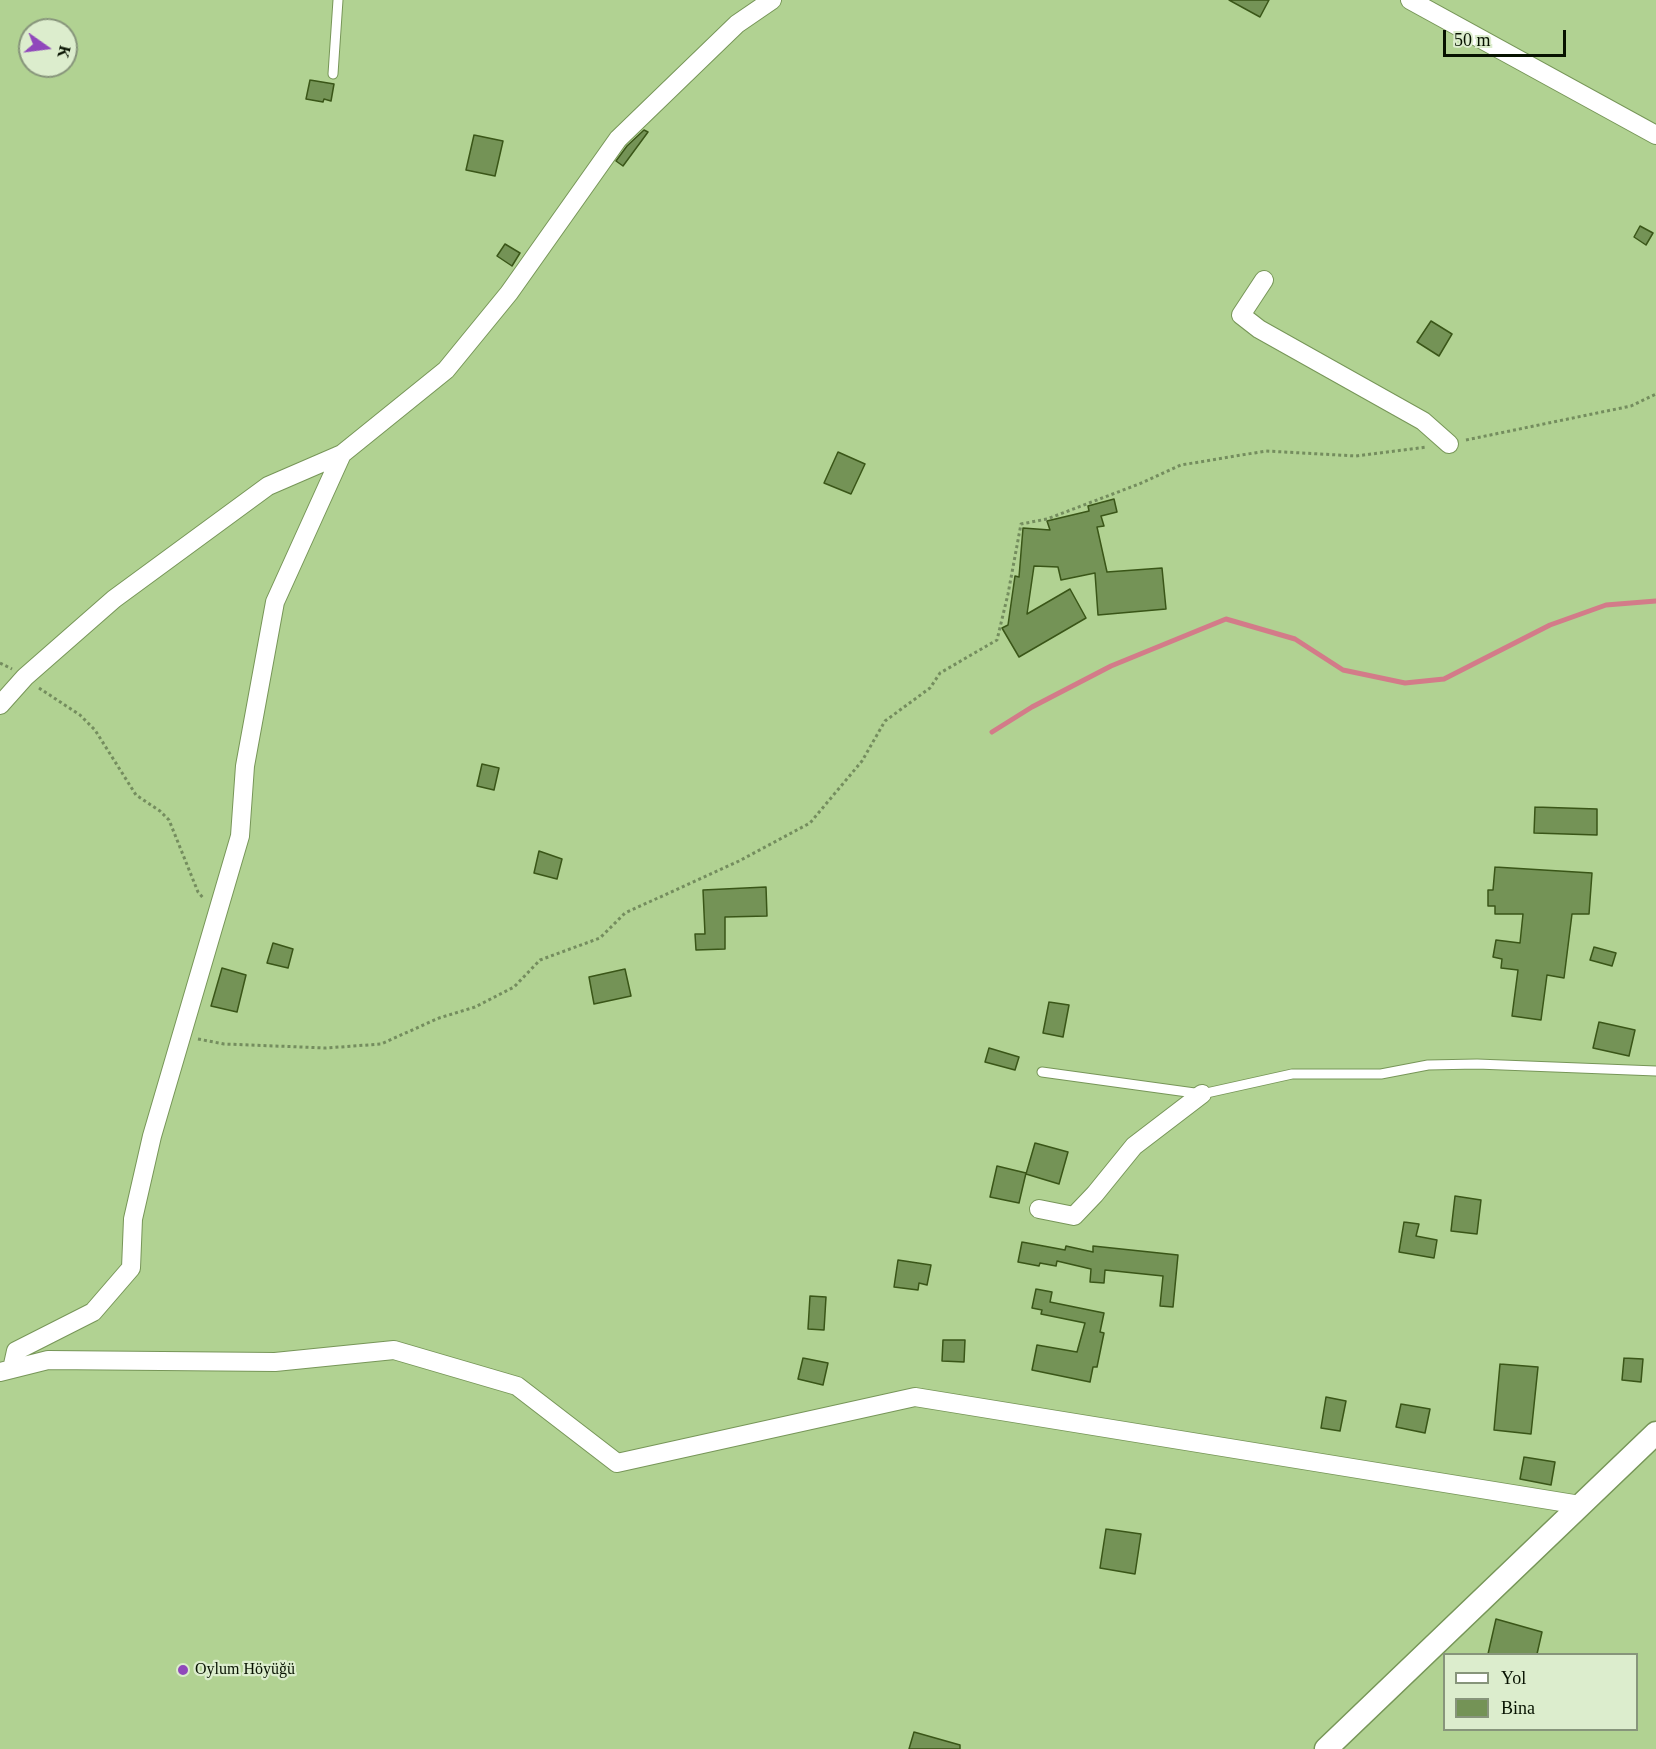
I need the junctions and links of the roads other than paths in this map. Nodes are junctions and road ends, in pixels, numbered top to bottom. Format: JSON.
{"nodes":[{"id":1,"x":339,"y":0,"type":"edge"},
{"id":2,"x":772,"y":0,"type":"edge"},
{"id":3,"x":1410,"y":0,"type":"edge"},
{"id":4,"x":333,"y":74,"type":"dead end"},
{"id":5,"x":1656,"y":135,"type":"edge"},
{"id":6,"x":1264,"y":280,"type":"dead end"},
{"id":7,"x":1449,"y":444,"type":"road end"},
{"id":8,"x":342,"y":454,"type":"junction"},
{"id":9,"x":0,"y":705,"type":"edge"},
{"id":10,"x":1656,"y":1071,"type":"edge"},
{"id":11,"x":1042,"y":1072,"type":"dead end"},
{"id":12,"x":1202,"y":1094,"type":"junction"},
{"id":13,"x":1039,"y":1209,"type":"dead end"},
{"id":14,"x":6,"y":1370,"type":"edge"},
{"id":15,"x":1656,"y":1433,"type":"edge"},
{"id":16,"x":1580,"y":1505,"type":"junction"},
{"id":17,"x":1315,"y":1749,"type":"edge"},
{"id":18,"x":1326,"y":1749,"type":"edge"}],
"edges":[{"from":1,"to":4,"type":"lane"},
{"from":2,"to":8,"type":"street"},
{"from":3,"to":5,"type":"street"},
{"from":6,"to":7,"type":"street"},
{"from":8,"to":9,"type":"street"},
{"from":8,"to":14,"type":"street"},
{"from":10,"to":12,"type":"lane"},
{"from":11,"to":12,"type":"lane"},
{"from":12,"to":13,"type":"street"},
{"from":14,"to":16,"type":"street"},
{"from":15,"to":16,"type":"street"},
{"from":16,"to":17,"type":"street"},
{"from":16,"to":18,"type":"street"}]}
